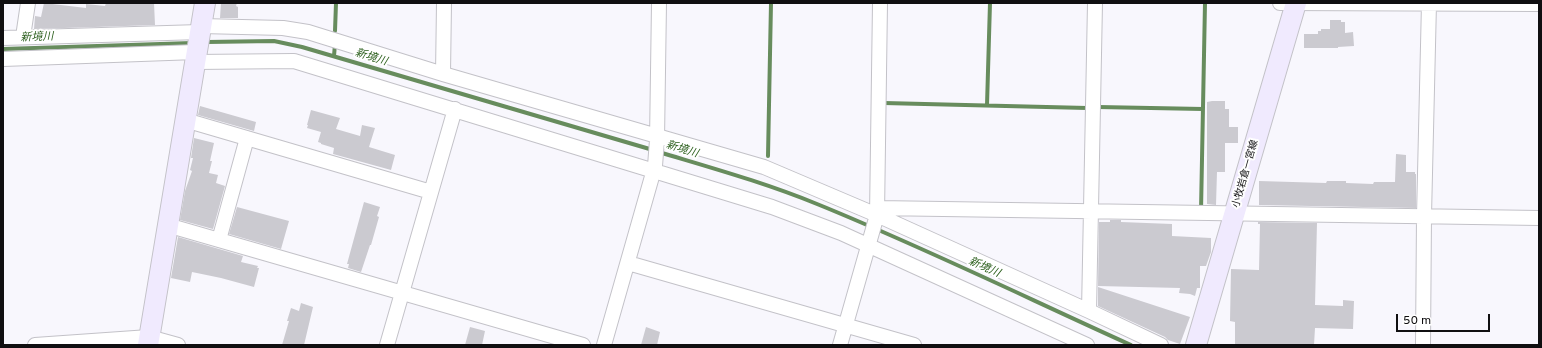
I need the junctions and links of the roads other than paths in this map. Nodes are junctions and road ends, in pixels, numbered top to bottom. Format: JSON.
{"nodes":[{"id":1,"x":28,"y":3,"type":"edge"},
{"id":2,"x":205,"y":3,"type":"edge"},
{"id":3,"x":444,"y":3,"type":"edge"},
{"id":4,"x":659,"y":3,"type":"edge"},
{"id":5,"x":880,"y":3,"type":"edge"},
{"id":6,"x":1095,"y":3,"type":"edge"},
{"id":7,"x":1280,"y":3,"type":"edge"},
{"id":8,"x":1296,"y":3,"type":"edge"},
{"id":9,"x":1429,"y":3,"type":"edge"},
{"id":10,"x":1539,"y":4,"type":"edge"},
{"id":11,"x":200,"y":29,"type":"junction"},
{"id":12,"x":23,"y":37,"type":"junction"},
{"id":13,"x":3,"y":38,"type":"edge"},
{"id":14,"x":195,"y":57,"type":"junction"},
{"id":15,"x":3,"y":59,"type":"edge"},
{"id":16,"x":443,"y":74,"type":"junction"},
{"id":17,"x":455,"y":109,"type":"junction"},
{"id":18,"x":185,"y":120,"type":"junction"},
{"id":19,"x":247,"y":138,"type":"junction"},
{"id":20,"x":657,"y":138,"type":"junction"},
{"id":21,"x":655,"y":168,"type":"junction"},
{"id":22,"x":431,"y":192,"type":"junction"},
{"id":23,"x":1091,"y":211,"type":"junction"},
{"id":24,"x":1234,"y":212,"type":"junction"},
{"id":25,"x":877,"y":214,"type":"junction"},
{"id":26,"x":1424,"y":216,"type":"junction"},
{"id":27,"x":1539,"y":218,"type":"edge"},
{"id":28,"x":167,"y":225,"type":"junction"},
{"id":29,"x":219,"y":240,"type":"junction"},
{"id":30,"x":869,"y":244,"type":"junction"},
{"id":31,"x":628,"y":263,"type":"junction"},
{"id":32,"x":402,"y":293,"type":"junction"},
{"id":33,"x":1089,"y":311,"type":"junction"},
{"id":34,"x":846,"y":325,"type":"junction"},
{"id":35,"x":148,"y":341,"type":"edge"},
{"id":36,"x":35,"y":345,"type":"edge"},
{"id":37,"x":178,"y":345,"type":"edge"},
{"id":38,"x":387,"y":345,"type":"edge"},
{"id":39,"x":583,"y":345,"type":"edge"},
{"id":40,"x":604,"y":345,"type":"edge"},
{"id":41,"x":840,"y":345,"type":"edge"},
{"id":42,"x":914,"y":345,"type":"edge"},
{"id":43,"x":1087,"y":345,"type":"edge"},
{"id":44,"x":1161,"y":345,"type":"edge"},
{"id":45,"x":1196,"y":345,"type":"edge"},
{"id":46,"x":1423,"y":345,"type":"edge"}],
"edges":[{"from":1,"to":12,"type":"street"},
{"from":2,"to":11,"type":"main road"},
{"from":3,"to":16,"type":"street"},
{"from":4,"to":20,"type":"street"},
{"from":5,"to":25,"type":"street"},
{"from":6,"to":23,"type":"street"},
{"from":7,"to":8,"type":"street"},
{"from":8,"to":9,"type":"street"},
{"from":8,"to":24,"type":"main road","name":"小牧岩倉一宮線"},
{"from":9,"to":10,"type":"street"},
{"from":9,"to":26,"type":"street"},
{"from":11,"to":12,"type":"street"},
{"from":11,"to":14,"type":"main road"},
{"from":11,"to":16,"type":"street"},
{"from":12,"to":13,"type":"street"},
{"from":14,"to":15,"type":"street"},
{"from":14,"to":17,"type":"street"},
{"from":14,"to":18,"type":"main road"},
{"from":16,"to":20,"type":"street"},
{"from":17,"to":21,"type":"street"},
{"from":17,"to":22,"type":"street"},
{"from":18,"to":19,"type":"street"},
{"from":18,"to":28,"type":"main road"},
{"from":19,"to":22,"type":"street"},
{"from":19,"to":29,"type":"street"},
{"from":20,"to":21,"type":"street"},
{"from":20,"to":25,"type":"street"},
{"from":21,"to":30,"type":"street"},
{"from":21,"to":31,"type":"street"},
{"from":22,"to":32,"type":"street"},
{"from":23,"to":24,"type":"street"},
{"from":23,"to":25,"type":"street"},
{"from":23,"to":33,"type":"street"},
{"from":24,"to":26,"type":"street"},
{"from":24,"to":45,"type":"main road","name":"小牧岩倉一宮線"},
{"from":25,"to":30,"type":"street"},
{"from":25,"to":33,"type":"street"},
{"from":26,"to":27,"type":"street"},
{"from":26,"to":46,"type":"street"},
{"from":28,"to":29,"type":"street"},
{"from":28,"to":35,"type":"main road"},
{"from":29,"to":32,"type":"street"},
{"from":30,"to":34,"type":"street"},
{"from":30,"to":43,"type":"street"},
{"from":31,"to":34,"type":"street"},
{"from":31,"to":40,"type":"street"},
{"from":32,"to":38,"type":"street"},
{"from":32,"to":39,"type":"street"},
{"from":33,"to":44,"type":"street"},
{"from":34,"to":41,"type":"street"},
{"from":34,"to":42,"type":"street"},
{"from":35,"to":36,"type":"street"},
{"from":35,"to":37,"type":"street"}]}
